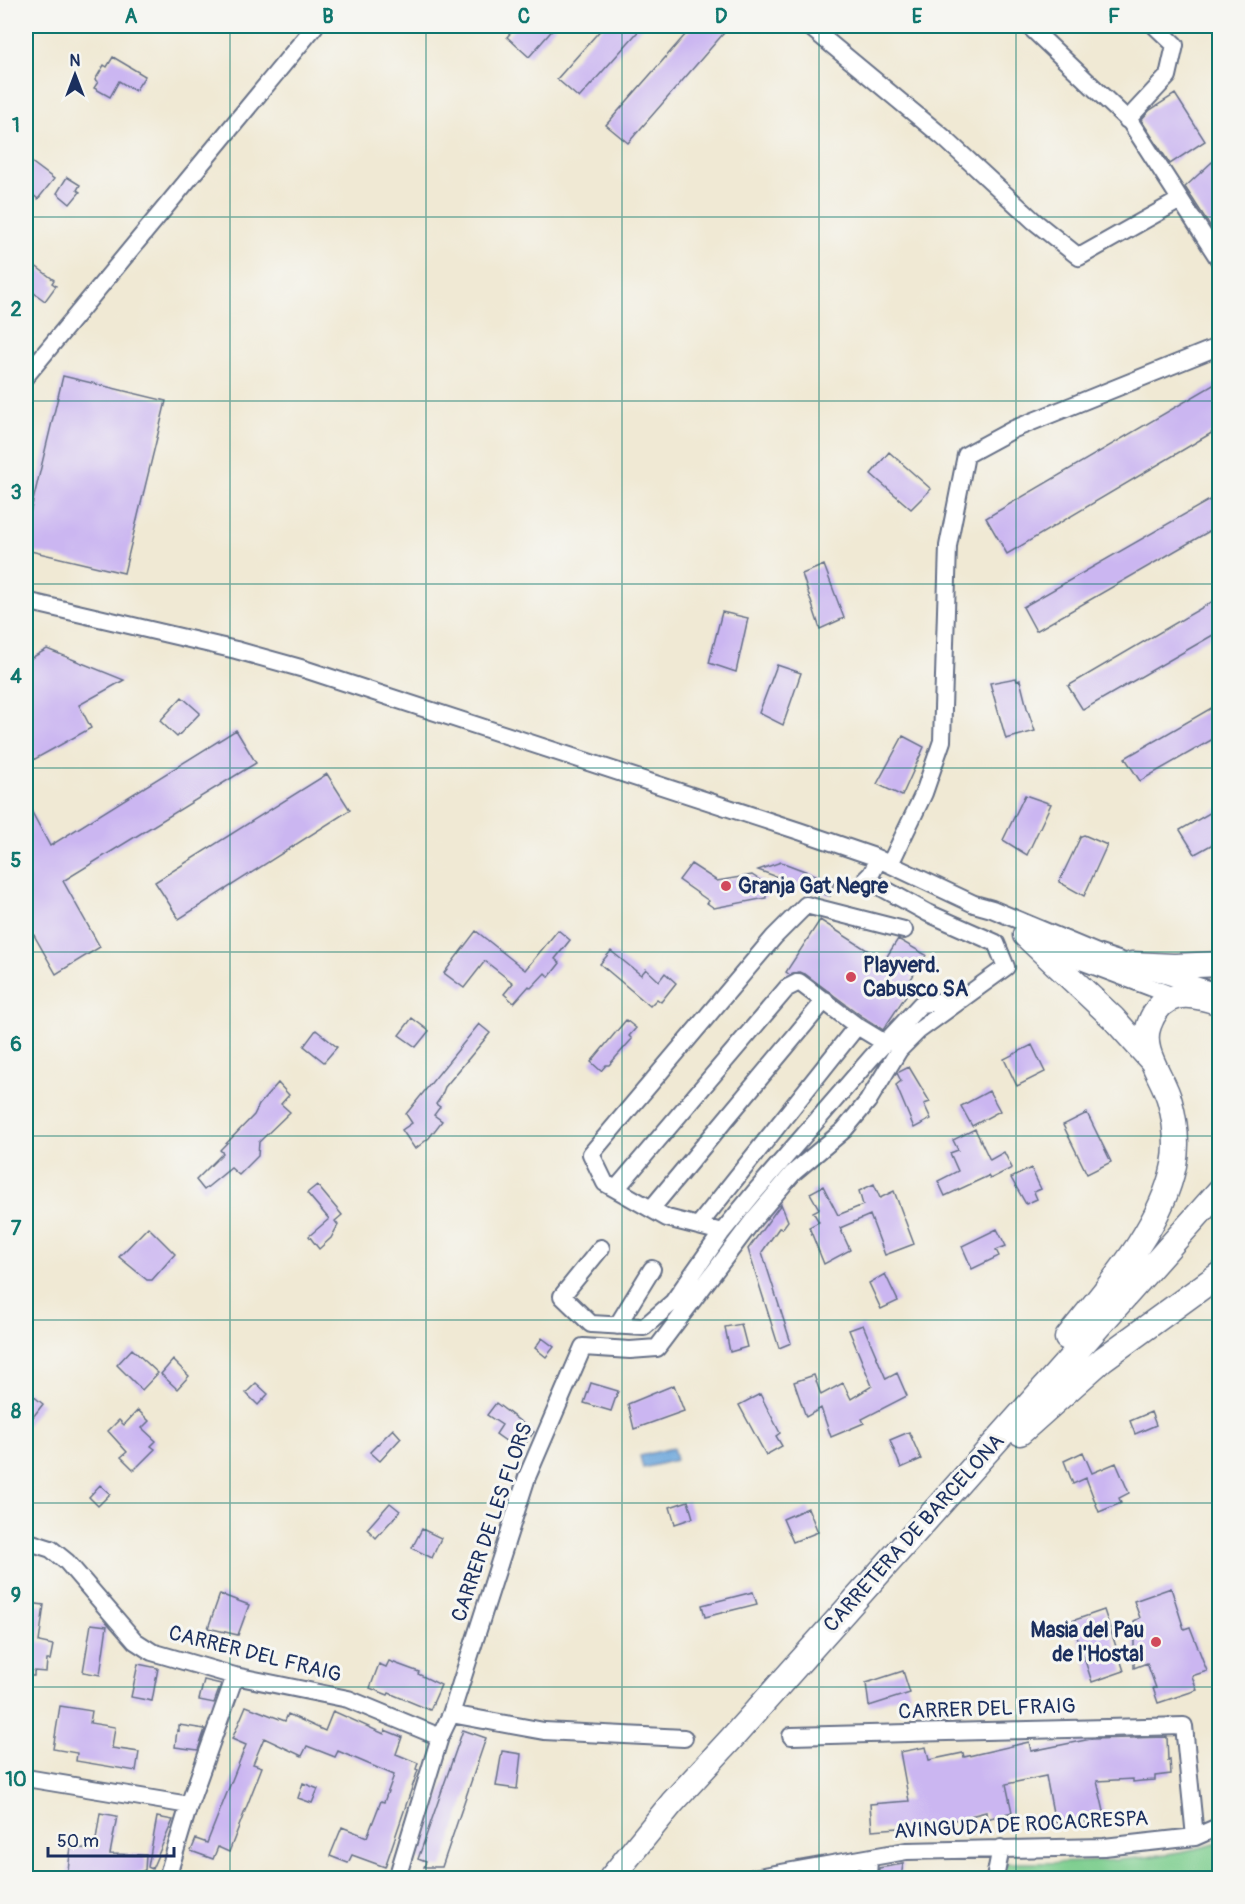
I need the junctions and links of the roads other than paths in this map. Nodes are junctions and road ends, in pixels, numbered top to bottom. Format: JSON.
{"nodes":[{"id":1,"x":315,"y":26,"type":"edge"},
{"id":2,"x":809,"y":26,"type":"edge"},
{"id":3,"x":1029,"y":26,"type":"edge"},
{"id":4,"x":1155,"y":26,"type":"edge"},
{"id":5,"x":1127,"y":120,"type":"junction"},
{"id":6,"x":1180,"y":200,"type":"junction"},
{"id":7,"x":1220,"y":261,"type":"edge"},
{"id":8,"x":1220,"y":346,"type":"edge"},
{"id":9,"x":26,"y":376,"type":"edge"},
{"id":10,"x":26,"y":601,"type":"edge"},
{"id":11,"x":884,"y":861,"type":"junction"},
{"id":12,"x":974,"y":904,"type":"junction"},
{"id":13,"x":904,"y":930,"type":"dead end"},
{"id":14,"x":1024,"y":935,"type":"junction"},
{"id":15,"x":1132,"y":964,"type":"junction"},
{"id":16,"x":1220,"y":964,"type":"edge"},
{"id":17,"x":1220,"y":993,"type":"edge"},
{"id":18,"x":1173,"y":996,"type":"junction"},
{"id":19,"x":963,"y":999,"type":"junction"},
{"id":20,"x":825,"y":1000,"type":"junction"},
{"id":21,"x":1220,"y":1003,"type":"edge"},
{"id":22,"x":1220,"y":1013,"type":"edge"},
{"id":23,"x":857,"y":1026,"type":"junction"},
{"id":24,"x":885,"y":1042,"type":"junction"},
{"id":25,"x":1151,"y":1060,"type":"junction"},
{"id":26,"x":616,"y":1189,"type":"junction"},
{"id":27,"x":1220,"y":1190,"type":"edge"},
{"id":28,"x":651,"y":1209,"type":"junction"},
{"id":29,"x":698,"y":1226,"type":"junction"},
{"id":30,"x":722,"y":1232,"type":"junction"},
{"id":31,"x":601,"y":1248,"type":"dead end"},
{"id":32,"x":652,"y":1269,"type":"dead end"},
{"id":33,"x":1220,"y":1274,"type":"edge"},
{"id":34,"x":617,"y":1326,"type":"junction"},
{"id":35,"x":940,"y":1504,"type":"junction"},
{"id":36,"x":26,"y":1541,"type":"edge"},
{"id":37,"x":235,"y":1676,"type":"junction"},
{"id":38,"x":451,"y":1714,"type":"junction"},
{"id":39,"x":791,"y":1736,"type":"dead end"},
{"id":40,"x":440,"y":1737,"type":"junction"},
{"id":41,"x":684,"y":1738,"type":"dead end"},
{"id":42,"x":26,"y":1778,"type":"edge"},
{"id":43,"x":189,"y":1805,"type":"junction"},
{"id":44,"x":1220,"y":1826,"type":"edge"},
{"id":45,"x":1195,"y":1836,"type":"junction"},
{"id":46,"x":1001,"y":1848,"type":"junction"},
{"id":47,"x":869,"y":1857,"type":"junction"},
{"id":48,"x":616,"y":1872,"type":"edge"},
{"id":49,"x":166,"y":1878,"type":"edge"},
{"id":50,"x":397,"y":1878,"type":"edge"},
{"id":51,"x":753,"y":1878,"type":"edge"},
{"id":52,"x":868,"y":1878,"type":"edge"},
{"id":53,"x":995,"y":1878,"type":"edge"}],
"edges":[{"from":1,"to":9,"type":"street"},
{"from":2,"to":6,"type":"street"},
{"from":3,"to":5,"type":"street"},
{"from":4,"to":5,"type":"street"},
{"from":5,"to":6,"type":"street"},
{"from":6,"to":7,"type":"street"},
{"from":8,"to":11,"type":"street"},
{"from":10,"to":11,"type":"street"},
{"from":11,"to":12,"type":"street"},
{"from":11,"to":19,"type":"street","name":"CARRER DE LES FLORS"},
{"from":12,"to":14,"type":"street"},
{"from":12,"to":15,"type":"street"},
{"from":13,"to":26,"type":"street"},
{"from":14,"to":18,"type":"street"},
{"from":14,"to":25,"type":"highway"},
{"from":15,"to":16,"type":"highway"},
{"from":15,"to":17,"type":"street"},
{"from":18,"to":21,"type":"highway"},
{"from":18,"to":22,"type":"street"},
{"from":18,"to":25,"type":"highway"},
{"from":19,"to":24,"type":"street"},
{"from":19,"to":38,"type":"street","name":"CARRER DE LES FLORS"},
{"from":20,"to":23,"type":"street"},
{"from":20,"to":26,"type":"street"},
{"from":20,"to":28,"type":"street"},
{"from":23,"to":24,"type":"street"},
{"from":23,"to":29,"type":"street"},
{"from":24,"to":30,"type":"street"},
{"from":25,"to":35,"type":"highway"},
{"from":26,"to":28,"type":"street"},
{"from":27,"to":35,"type":"highway","name":"CARRETERA DE BARCELONA"},
{"from":28,"to":29,"type":"street"},
{"from":29,"to":30,"type":"street"},
{"from":30,"to":34,"type":"street"},
{"from":31,"to":34,"type":"street"},
{"from":32,"to":34,"type":"street"},
{"from":33,"to":35,"type":"highway"},
{"from":35,"to":48,"type":"highway","name":"CARRETERA DE BARCELONA"},
{"from":36,"to":37,"type":"street","name":"CARRER DEL FRAIG"},
{"from":37,"to":40,"type":"street","name":"CARRER DEL FRAIG"},
{"from":37,"to":43,"type":"street"},
{"from":38,"to":40,"type":"street"},
{"from":38,"to":41,"type":"street"},
{"from":39,"to":45,"type":"street","name":"CARRER DEL FRAIG"},
{"from":40,"to":50,"type":"street"},
{"from":42,"to":43,"type":"street"},
{"from":43,"to":49,"type":"street"},
{"from":44,"to":45,"type":"street","name":"AVINGUDA DE ROCACRESPA"},
{"from":45,"to":46,"type":"street","name":"AVINGUDA DE ROCACRESPA"},
{"from":46,"to":47,"type":"street","name":"AVINGUDA DE ROCACRESPA"},
{"from":46,"to":53,"type":"street"},
{"from":47,"to":51,"type":"street","name":"AVINGUDA DE ROCACRESPA"},
{"from":47,"to":52,"type":"street"}]}
